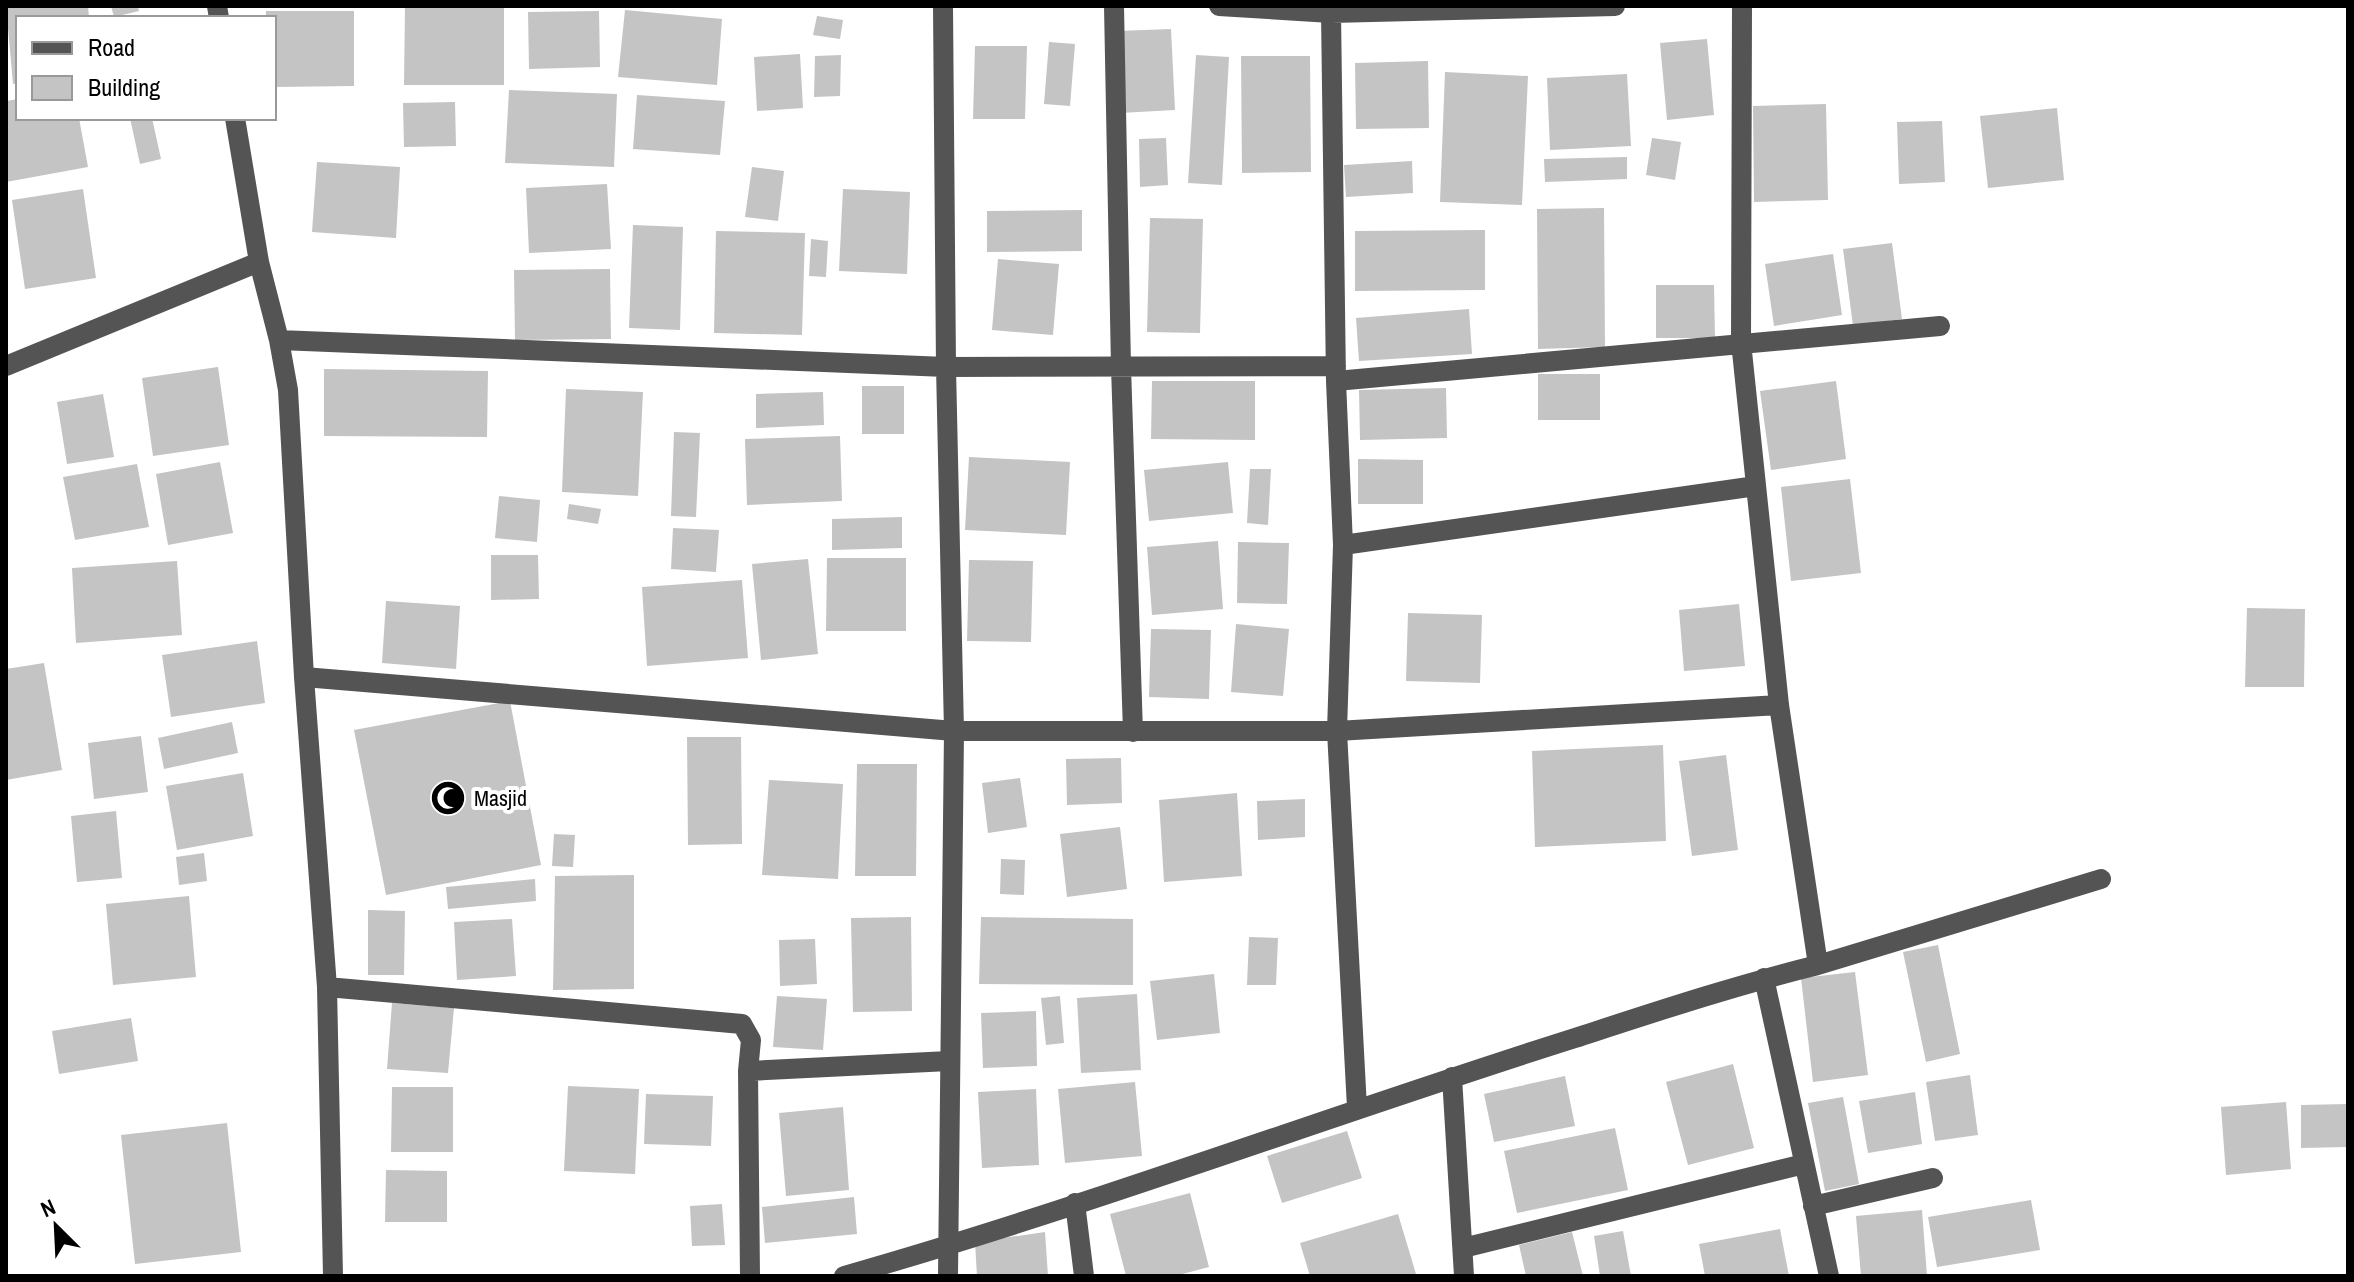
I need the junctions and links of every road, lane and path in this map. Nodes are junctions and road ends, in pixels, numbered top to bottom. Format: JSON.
{"nodes":[{"id":1,"x":943,"y":6,"type":"edge"},
{"id":2,"x":1114,"y":6,"type":"edge"},
{"id":3,"x":1219,"y":6,"type":"edge"},
{"id":4,"x":1615,"y":6,"type":"edge"},
{"id":5,"x":1742,"y":6,"type":"edge"},
{"id":6,"x":1331,"y":13,"type":"junction"},
{"id":7,"x":235,"y":120,"type":"edge"},
{"id":8,"x":259,"y":262,"type":"junction"},
{"id":9,"x":1940,"y":326,"type":"dead end"},
{"id":10,"x":279,"y":340,"type":"junction"},
{"id":11,"x":1741,"y":342,"type":"junction"},
{"id":12,"x":6,"y":366,"type":"edge"},
{"id":13,"x":946,"y":367,"type":"junction"},
{"id":14,"x":1121,"y":367,"type":"junction"},
{"id":15,"x":1336,"y":373,"type":"junction"},
{"id":16,"x":1756,"y":486,"type":"junction"},
{"id":17,"x":1343,"y":545,"type":"junction"},
{"id":18,"x":304,"y":677,"type":"junction"},
{"id":19,"x":1779,"y":705,"type":"junction"},
{"id":20,"x":954,"y":731,"type":"junction"},
{"id":21,"x":1337,"y":731,"type":"junction"},
{"id":22,"x":1133,"y":732,"type":"junction"},
{"id":23,"x":2101,"y":879,"type":"dead end"},
{"id":24,"x":1818,"y":965,"type":"junction"},
{"id":25,"x":1764,"y":978,"type":"junction"},
{"id":26,"x":327,"y":987,"type":"junction"},
{"id":27,"x":949,"y":1061,"type":"junction"},
{"id":28,"x":748,"y":1071,"type":"junction"},
{"id":29,"x":1452,"y":1077,"type":"junction"},
{"id":30,"x":1357,"y":1108,"type":"junction"},
{"id":31,"x":1804,"y":1164,"type":"junction"},
{"id":32,"x":1933,"y":1178,"type":"dead end"},
{"id":33,"x":1075,"y":1203,"type":"junction"},
{"id":34,"x":1813,"y":1206,"type":"junction"},
{"id":35,"x":946,"y":1247,"type":"junction"},
{"id":36,"x":1463,"y":1248,"type":"junction"},
{"id":37,"x":333,"y":1276,"type":"edge"},
{"id":38,"x":750,"y":1276,"type":"edge"},
{"id":39,"x":844,"y":1276,"type":"edge"},
{"id":40,"x":948,"y":1276,"type":"edge"},
{"id":41,"x":1084,"y":1276,"type":"edge"},
{"id":42,"x":1464,"y":1276,"type":"edge"},
{"id":43,"x":1829,"y":1276,"type":"edge"}],
"edges":[{"from":1,"to":13,"type":"street"},
{"from":2,"to":14,"type":"street"},
{"from":3,"to":6,"type":"street"},
{"from":4,"to":6,"type":"street"},
{"from":5,"to":11,"type":"street"},
{"from":6,"to":15,"type":"street"},
{"from":7,"to":8,"type":"street"},
{"from":8,"to":10,"type":"street"},
{"from":8,"to":12,"type":"street"},
{"from":9,"to":11,"type":"street"},
{"from":10,"to":13,"type":"street"},
{"from":10,"to":18,"type":"street"},
{"from":11,"to":15,"type":"street"},
{"from":11,"to":16,"type":"street"},
{"from":13,"to":14,"type":"street"},
{"from":13,"to":20,"type":"street"},
{"from":14,"to":15,"type":"street"},
{"from":14,"to":22,"type":"street"},
{"from":15,"to":17,"type":"street"},
{"from":16,"to":17,"type":"street"},
{"from":16,"to":19,"type":"street"},
{"from":17,"to":21,"type":"street"},
{"from":18,"to":20,"type":"street"},
{"from":18,"to":26,"type":"street"},
{"from":19,"to":21,"type":"street"},
{"from":19,"to":24,"type":"street"},
{"from":20,"to":22,"type":"street"},
{"from":20,"to":27,"type":"street"},
{"from":21,"to":22,"type":"street"},
{"from":21,"to":30,"type":"street"},
{"from":23,"to":24,"type":"street"},
{"from":24,"to":25,"type":"street"},
{"from":25,"to":29,"type":"street"},
{"from":25,"to":31,"type":"street"},
{"from":26,"to":28,"type":"street"},
{"from":26,"to":37,"type":"street"},
{"from":27,"to":28,"type":"street"},
{"from":27,"to":35,"type":"street"},
{"from":28,"to":38,"type":"street"},
{"from":29,"to":30,"type":"street"},
{"from":29,"to":36,"type":"street"},
{"from":30,"to":33,"type":"street"},
{"from":31,"to":34,"type":"street"},
{"from":31,"to":36,"type":"street"},
{"from":32,"to":34,"type":"street"},
{"from":33,"to":35,"type":"street"},
{"from":33,"to":41,"type":"street"},
{"from":34,"to":43,"type":"street"},
{"from":35,"to":39,"type":"street"},
{"from":35,"to":40,"type":"street"},
{"from":36,"to":42,"type":"street"}]}
